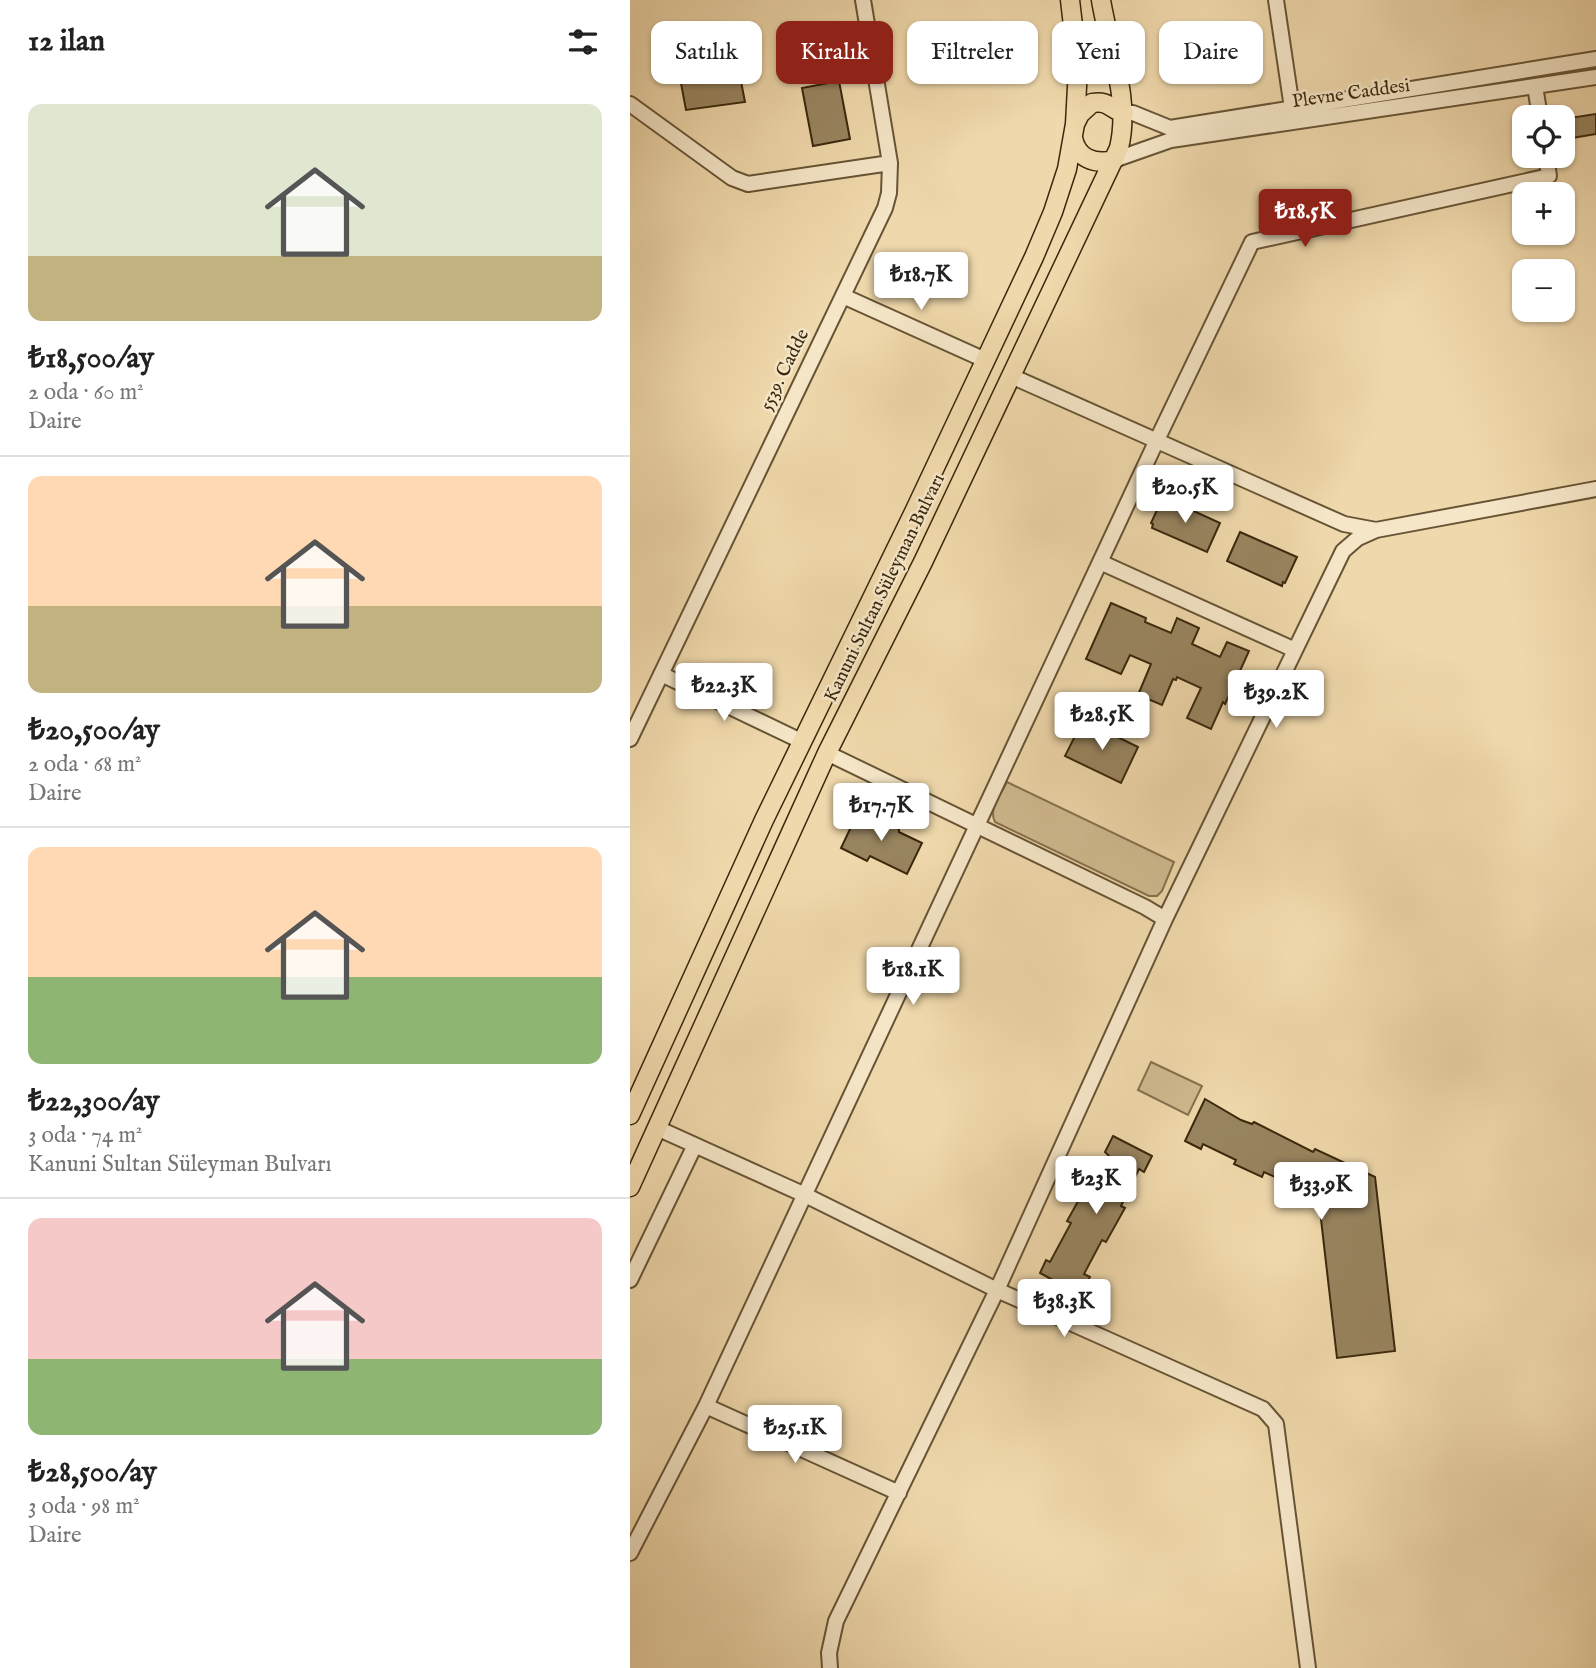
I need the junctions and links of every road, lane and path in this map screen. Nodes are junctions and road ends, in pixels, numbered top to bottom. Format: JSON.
{"nodes":[{"id":1,"x":863,"y":0,"type":"edge"},
{"id":2,"x":1070,"y":0,"type":"edge"},
{"id":3,"x":1101,"y":0,"type":"edge"},
{"id":4,"x":1276,"y":0,"type":"edge"},
{"id":5,"x":1596,"y":59,"type":"edge"},
{"id":6,"x":1596,"y":77,"type":"edge"},
{"id":7,"x":1467,"y":80,"type":"junction"},
{"id":8,"x":1535,"y":86,"type":"junction"},
{"id":9,"x":1470,"y":95,"type":"junction"},
{"id":10,"x":630,"y":104,"type":"edge"},
{"id":11,"x":1538,"y":105,"type":"edge"},
{"id":12,"x":1292,"y":108,"type":"junction"},
{"id":13,"x":1124,"y":113,"type":"junction"},
{"id":14,"x":1074,"y":131,"type":"junction"},
{"id":15,"x":1114,"y":160,"type":"junction"},
{"id":16,"x":890,"y":163,"type":"junction"},
{"id":17,"x":1548,"y":168,"type":"edge"},
{"id":18,"x":843,"y":296,"type":"junction"},
{"id":19,"x":985,"y":360,"type":"junction"},
{"id":20,"x":1010,"y":376,"type":"junction"},
{"id":21,"x":1156,"y":442,"type":"junction"},
{"id":22,"x":1596,"y":489,"type":"edge"},
{"id":23,"x":1376,"y":530,"type":"junction"},
{"id":24,"x":1100,"y":562,"type":"junction"},
{"id":25,"x":1295,"y":650,"type":"junction"},
{"id":26,"x":661,"y":674,"type":"junction"},
{"id":27,"x":630,"y":739,"type":"edge"},
{"id":28,"x":801,"y":741,"type":"junction"},
{"id":29,"x":827,"y":753,"type":"junction"},
{"id":30,"x":978,"y":826,"type":"junction"},
{"id":31,"x":1165,"y":919,"type":"junction"},
{"id":32,"x":630,"y":1114,"type":"edge"},
{"id":33,"x":657,"y":1128,"type":"junction"},
{"id":34,"x":695,"y":1145,"type":"junction"},
{"id":35,"x":630,"y":1187,"type":"edge"},
{"id":36,"x":805,"y":1195,"type":"junction"},
{"id":37,"x":630,"y":1280,"type":"edge"},
{"id":38,"x":997,"y":1290,"type":"junction"},
{"id":39,"x":706,"y":1406,"type":"junction"},
{"id":40,"x":899,"y":1493,"type":"junction"},
{"id":41,"x":630,"y":1553,"type":"edge"},
{"id":42,"x":830,"y":1668,"type":"edge"},
{"id":43,"x":1308,"y":1668,"type":"edge"}],
"edges":[{"from":1,"to":16,"type":"street","name":"5539. Cadde"},
{"from":2,"to":14,"type":"main road","name":"Kanuni Sultan Süleyman Bulvarı"},
{"from":3,"to":13,"type":"main road","name":"Kanuni Sultan Süleyman Bulvarı"},
{"from":4,"to":12,"type":"street"},
{"from":5,"to":7,"type":"street","name":"Plevne Caddesi"},
{"from":6,"to":8,"type":"street","name":"Plevne Caddesi"},
{"from":7,"to":9,"type":"street"},
{"from":7,"to":12,"type":"street","name":"Plevne Caddesi"},
{"from":8,"to":9,"type":"street","name":"Plevne Caddesi"},
{"from":8,"to":11,"type":"street"},
{"from":9,"to":15,"type":"street","name":"Plevne Caddesi"},
{"from":10,"to":16,"type":"street"},
{"from":12,"to":13,"type":"street","name":"Plevne Caddesi"},
{"from":13,"to":14,"type":"main road"},
{"from":13,"to":15,"type":"main road","name":"Kanuni Sultan Süleyman Bulvarı"},
{"from":14,"to":15,"type":"main road"},
{"from":14,"to":19,"type":"main road","name":"Kanuni Sultan Süleyman Bulvarı"},
{"from":15,"to":20,"type":"main road","name":"Kanuni Sultan Süleyman Bulvarı"},
{"from":16,"to":18,"type":"street","name":"5539. Cadde"},
{"from":17,"to":21,"type":"street"},
{"from":18,"to":19,"type":"street"},
{"from":18,"to":26,"type":"street","name":"5539. Cadde"},
{"from":19,"to":28,"type":"main road","name":"Kanuni Sultan Süleyman Bulvarı"},
{"from":20,"to":21,"type":"street"},
{"from":20,"to":29,"type":"main road","name":"Kanuni Sultan Süleyman Bulvarı"},
{"from":21,"to":23,"type":"street"},
{"from":21,"to":24,"type":"street"},
{"from":22,"to":23,"type":"street"},
{"from":23,"to":25,"type":"street"},
{"from":24,"to":25,"type":"street"},
{"from":24,"to":30,"type":"street"},
{"from":25,"to":31,"type":"street"},
{"from":26,"to":27,"type":"street","name":"5539. Cadde"},
{"from":26,"to":28,"type":"street"},
{"from":28,"to":32,"type":"main road","name":"Kanuni Sultan Süleyman Bulvarı"},
{"from":29,"to":30,"type":"street"},
{"from":29,"to":33,"type":"main road","name":"Kanuni Sultan Süleyman Bulvarı"},
{"from":30,"to":31,"type":"street"},
{"from":30,"to":36,"type":"street"},
{"from":31,"to":38,"type":"street"},
{"from":33,"to":34,"type":"street"},
{"from":33,"to":35,"type":"main road","name":"Kanuni Sultan Süleyman Bulvarı"},
{"from":34,"to":36,"type":"street"},
{"from":34,"to":37,"type":"street"},
{"from":36,"to":38,"type":"street"},
{"from":36,"to":39,"type":"street"},
{"from":38,"to":40,"type":"street"},
{"from":38,"to":43,"type":"street"},
{"from":39,"to":40,"type":"street"},
{"from":39,"to":41,"type":"street"},
{"from":40,"to":42,"type":"street"}]}
